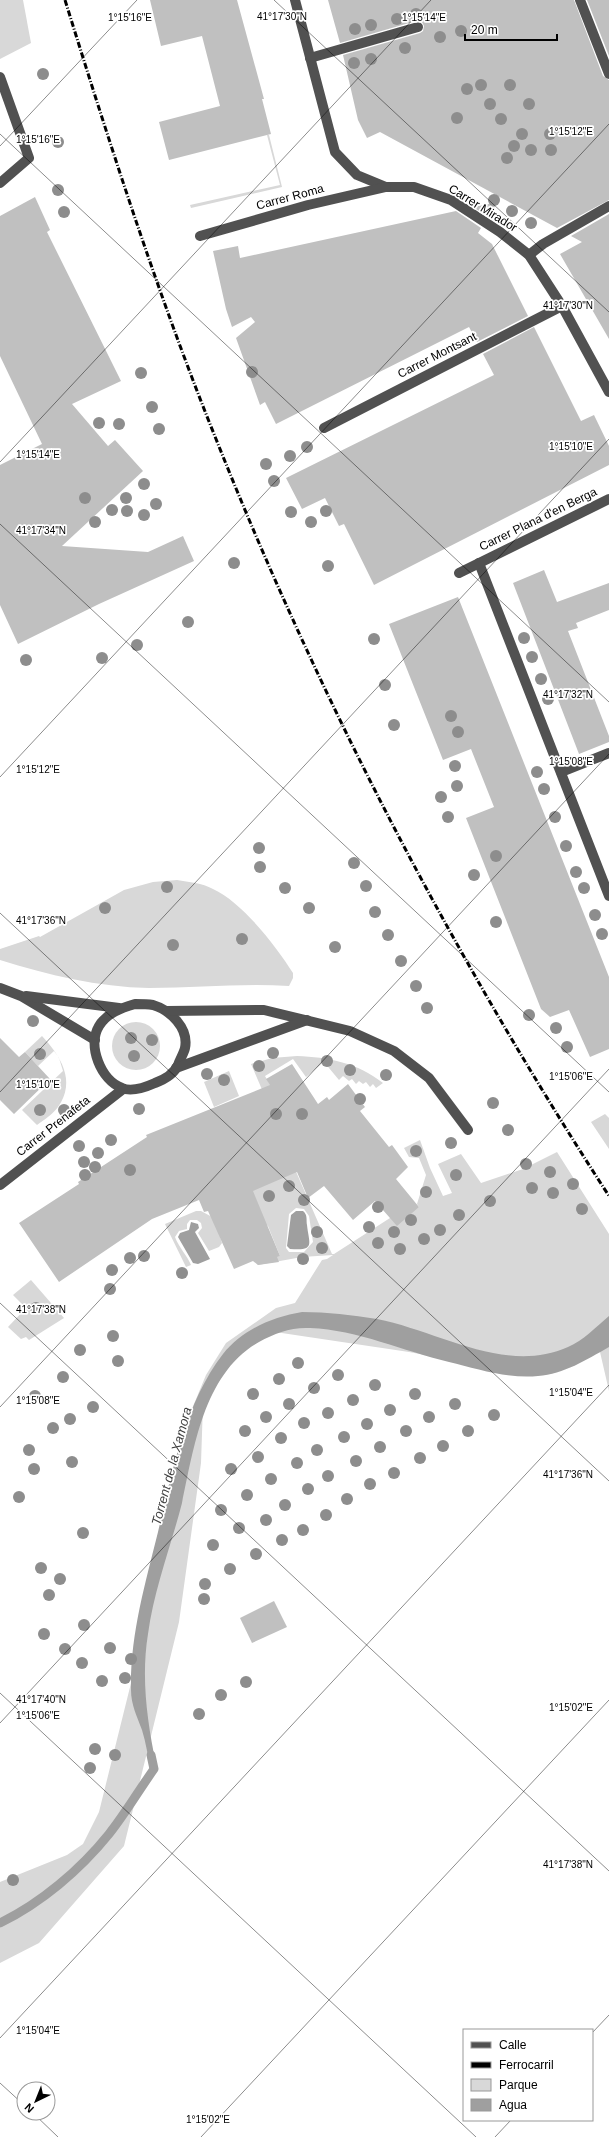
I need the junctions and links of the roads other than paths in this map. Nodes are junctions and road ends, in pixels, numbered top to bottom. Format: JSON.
{"nodes":[{"id":1,"x":295,"y":0,"type":"edge"},
{"id":2,"x":580,"y":0,"type":"edge"},
{"id":3,"x":418,"y":27,"type":"dead end"},
{"id":4,"x":310,"y":58,"type":"junction"},
{"id":5,"x":609,"y":74,"type":"edge"},
{"id":6,"x":0,"y":77,"type":"edge"},
{"id":7,"x":0,"y":183,"type":"edge"},
{"id":8,"x":386,"y":188,"type":"junction"},
{"id":9,"x":609,"y":206,"type":"edge"},
{"id":10,"x":200,"y":236,"type":"dead end"},
{"id":11,"x":529,"y":256,"type":"junction"},
{"id":12,"x":562,"y":306,"type":"junction"},
{"id":13,"x":609,"y":392,"type":"edge"},
{"id":14,"x":324,"y":428,"type":"dead end"},
{"id":15,"x":609,"y":499,"type":"edge"},
{"id":16,"x":479,"y":563,"type":"junction"},
{"id":17,"x":459,"y":573,"type":"dead end"},
{"id":18,"x":609,"y":753,"type":"edge"},
{"id":19,"x":561,"y":772,"type":"junction"},
{"id":20,"x":609,"y":896,"type":"edge"},
{"id":21,"x":0,"y":988,"type":"edge"},
{"id":22,"x":21,"y":996,"type":"junction"},
{"id":23,"x":119,"y":1008,"type":"junction"},
{"id":24,"x":167,"y":1011,"type":"junction"},
{"id":25,"x":307,"y":1020,"type":"junction"},
{"id":26,"x":95,"y":1040,"type":"junction"},
{"id":27,"x":176,"y":1068,"type":"junction"},
{"id":28,"x":123,"y":1089,"type":"junction"},
{"id":29,"x":468,"y":1130,"type":"dead end"},
{"id":30,"x":0,"y":1185,"type":"edge"}],
"edges":[{"from":1,"to":4,"type":"street","name":"Carrer Mirador"},
{"from":2,"to":5,"type":"street"},
{"from":3,"to":4,"type":"street"},
{"from":4,"to":8,"type":"street","name":"Carrer Mirador"},
{"from":6,"to":7,"type":"street"},
{"from":8,"to":10,"type":"street","name":"Carrer Roma"},
{"from":8,"to":11,"type":"street","name":"Carrer Mirador"},
{"from":9,"to":11,"type":"street"},
{"from":11,"to":12,"type":"street","name":"Carrer Mirador"},
{"from":12,"to":13,"type":"street","name":"Carrer Mirador"},
{"from":12,"to":14,"type":"street","name":"Carrer Montsant"},
{"from":15,"to":16,"type":"street","name":"Carrer Plana d'en Berga"},
{"from":16,"to":17,"type":"street","name":"Carrer Plana d'en Berga"},
{"from":16,"to":19,"type":"street","name":"Carrer Plana d'en Berga"},
{"from":18,"to":19,"type":"street"},
{"from":19,"to":20,"type":"street","name":"Carrer Plana d'en Berga"},
{"from":21,"to":22,"type":"street"},
{"from":22,"to":23,"type":"street"},
{"from":22,"to":26,"type":"street"},
{"from":23,"to":24,"type":"street"},
{"from":23,"to":26,"type":"street"},
{"from":24,"to":25,"type":"street"},
{"from":24,"to":27,"type":"street"},
{"from":25,"to":27,"type":"street"},
{"from":25,"to":29,"type":"street"},
{"from":26,"to":28,"type":"street"},
{"from":27,"to":28,"type":"street"},
{"from":28,"to":30,"type":"street","name":"Carrer Prenafeta"}]}
